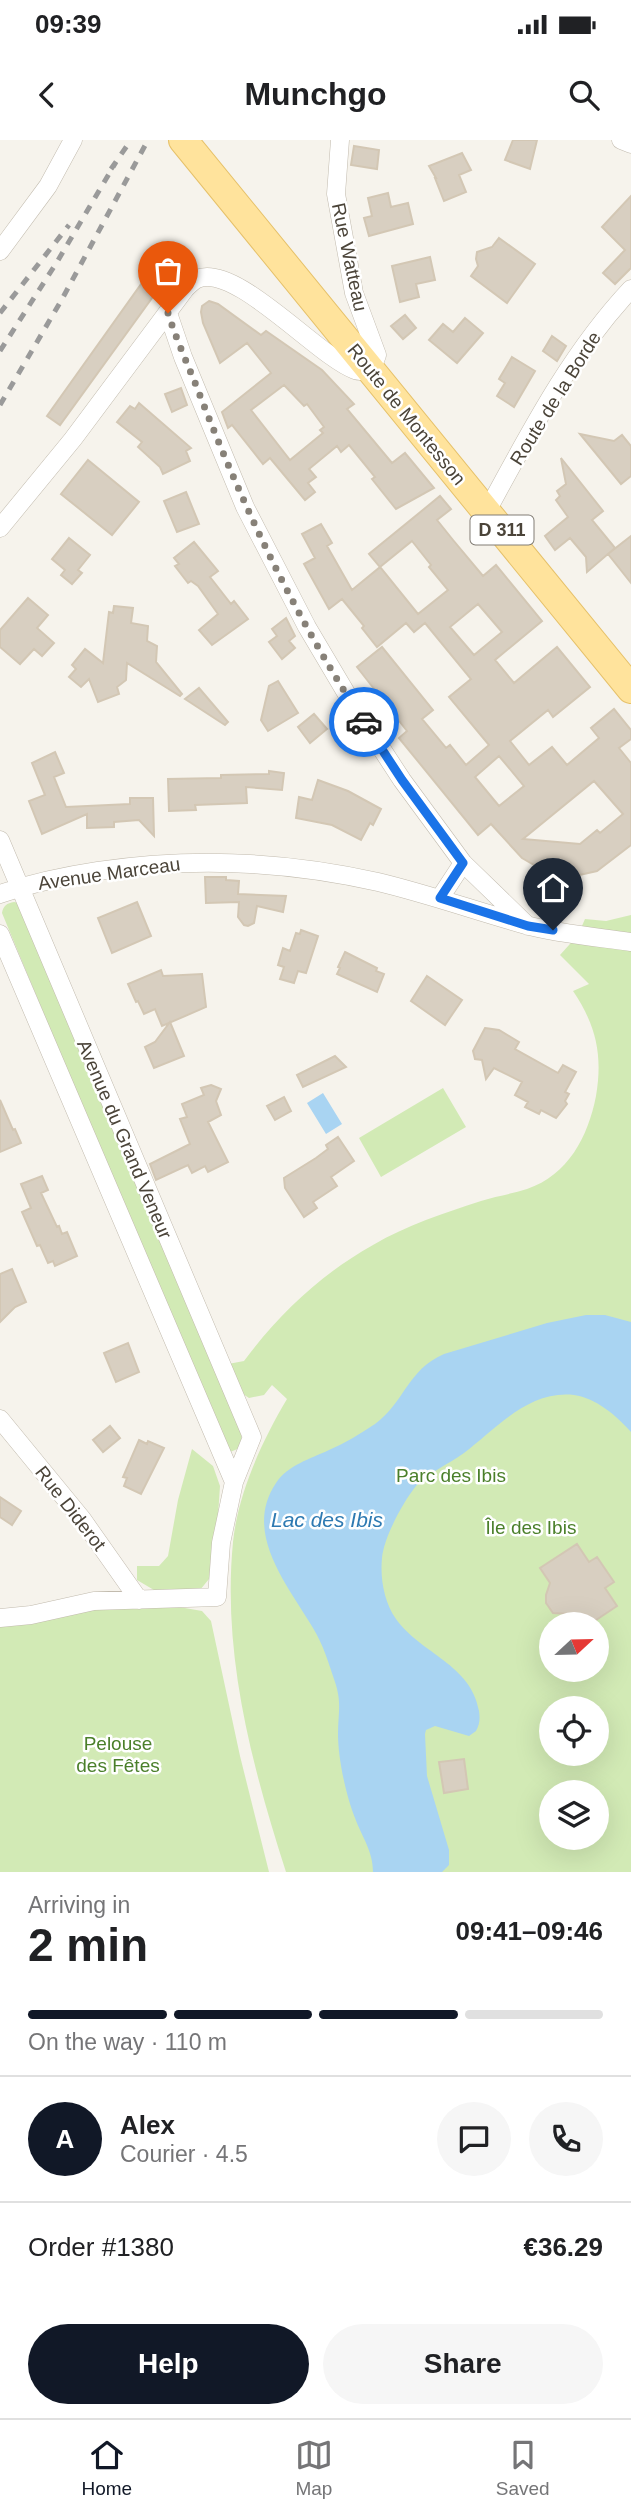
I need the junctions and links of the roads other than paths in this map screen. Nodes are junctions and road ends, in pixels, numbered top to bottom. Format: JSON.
{"nodes":[{"id":1,"x":74,"y":140,"type":"edge"},
{"id":2,"x":183,"y":140,"type":"edge"},
{"id":3,"x":340,"y":140,"type":"edge"},
{"id":4,"x":621,"y":140,"type":"edge"},
{"id":5,"x":631,"y":144,"type":"edge"},
{"id":6,"x":0,"y":251,"type":"edge"},
{"id":7,"x":631,"y":289,"type":"edge"},
{"id":8,"x":168,"y":313,"type":"junction"},
{"id":9,"x":371,"y":371,"type":"junction"},
{"id":10,"x":487,"y":511,"type":"junction"},
{"id":11,"x":0,"y":528,"type":"edge"},
{"id":12,"x":631,"y":689,"type":"edge"},
{"id":13,"x":0,"y":840,"type":"edge"},
{"id":14,"x":463,"y":863,"type":"junction"},
{"id":15,"x":20,"y":887,"type":"junction"},
{"id":16,"x":0,"y":894,"type":"edge"},
{"id":17,"x":440,"y":898,"type":"junction"},
{"id":18,"x":528,"y":926,"type":"junction"},
{"id":19,"x":0,"y":934,"type":"edge"},
{"id":20,"x":631,"y":942,"type":"edge"},
{"id":21,"x":0,"y":1419,"type":"edge"},
{"id":22,"x":234,"y":1482,"type":"junction"},
{"id":23,"x":139,"y":1600,"type":"junction"},
{"id":24,"x":0,"y":1618,"type":"edge"}],
"edges":[{"from":1,"to":6,"type":"street"},
{"from":2,"to":9,"type":"main road","name":"Route de Montesson","number":"D 311"},
{"from":3,"to":9,"type":"street","name":"Rue Watteau"},
{"from":4,"to":5,"type":"street"},
{"from":7,"to":10,"type":"street","name":"Route de la Borde"},
{"from":8,"to":9,"type":"street"},
{"from":8,"to":11,"type":"street"},
{"from":8,"to":14,"type":"street"},
{"from":9,"to":10,"type":"main road","name":"Route de Montesson","number":"D 311"},
{"from":10,"to":12,"type":"main road","name":"Route de Montesson","number":"D 311"},
{"from":13,"to":15,"type":"street","name":"Avenue du Grand Veneur"},
{"from":14,"to":17,"type":"street"},
{"from":14,"to":18,"type":"street"},
{"from":15,"to":16,"type":"street","name":"Avenue Marceau"},
{"from":15,"to":17,"type":"street","name":"Avenue Marceau"},
{"from":15,"to":22,"type":"street","name":"Avenue du Grand Veneur"},
{"from":17,"to":18,"type":"street","name":"Avenue Marceau"},
{"from":18,"to":20,"type":"street","name":"Avenue Marceau"},
{"from":19,"to":22,"type":"street","name":"Avenue du Grand Veneur"},
{"from":21,"to":23,"type":"street","name":"Rue Diderot"},
{"from":22,"to":23,"type":"street"},
{"from":23,"to":24,"type":"street"}]}
